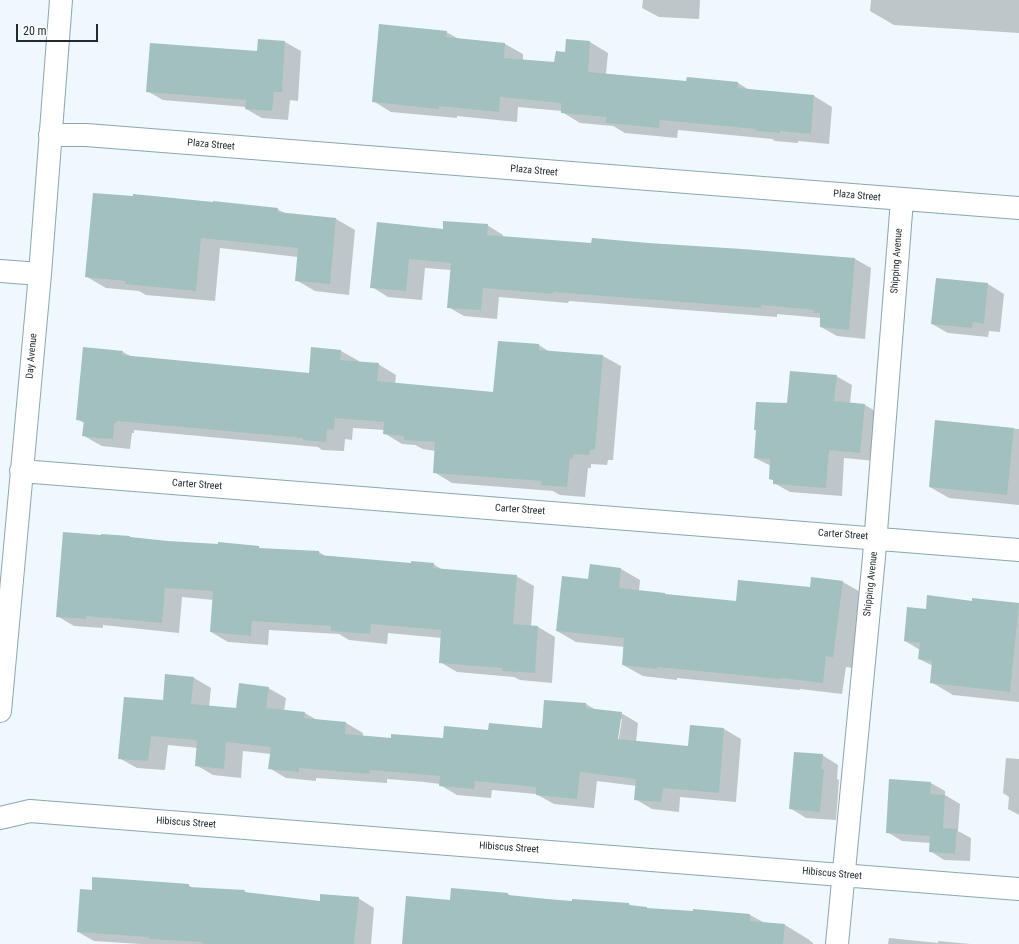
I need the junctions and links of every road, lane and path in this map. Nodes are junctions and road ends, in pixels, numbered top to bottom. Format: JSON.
{"nodes":[{"id":1,"x":61,"y":0,"type":"edge"},
{"id":2,"x":50,"y":135,"type":"junction"},
{"id":3,"x":902,"y":200,"type":"junction"},
{"id":4,"x":1019,"y":208,"type":"edge"},
{"id":5,"x":0,"y":271,"type":"edge"},
{"id":6,"x":40,"y":274,"type":"junction"},
{"id":7,"x":21,"y":471,"type":"junction"},
{"id":8,"x":875,"y":538,"type":"junction"},
{"id":9,"x":1019,"y":550,"type":"edge"},
{"id":10,"x":0,"y":711,"type":"edge"},
{"id":11,"x":0,"y":818,"type":"edge"},
{"id":12,"x":844,"y":874,"type":"junction"},
{"id":13,"x":1019,"y":889,"type":"edge"},
{"id":14,"x":837,"y":944,"type":"edge"}],
"edges":[{"from":1,"to":2,"type":"street","name":"Day Avenue"},
{"from":2,"to":3,"type":"street","name":"Plaza Street"},
{"from":2,"to":6,"type":"street","name":"Day Avenue"},
{"from":3,"to":4,"type":"street","name":"Plaza Street"},
{"from":3,"to":8,"type":"street","name":"Shipping Avenue"},
{"from":5,"to":6,"type":"street"},
{"from":6,"to":7,"type":"street","name":"Day Avenue"},
{"from":7,"to":8,"type":"street","name":"Carter Street"},
{"from":7,"to":10,"type":"street","name":"Day Avenue"},
{"from":8,"to":9,"type":"street","name":"Carter Street"},
{"from":8,"to":12,"type":"street","name":"Shipping Avenue"},
{"from":11,"to":12,"type":"street","name":"Hibiscus Street"},
{"from":12,"to":13,"type":"street","name":"Hibiscus Street"},
{"from":12,"to":14,"type":"street","name":"Shipping Avenue"}]}
